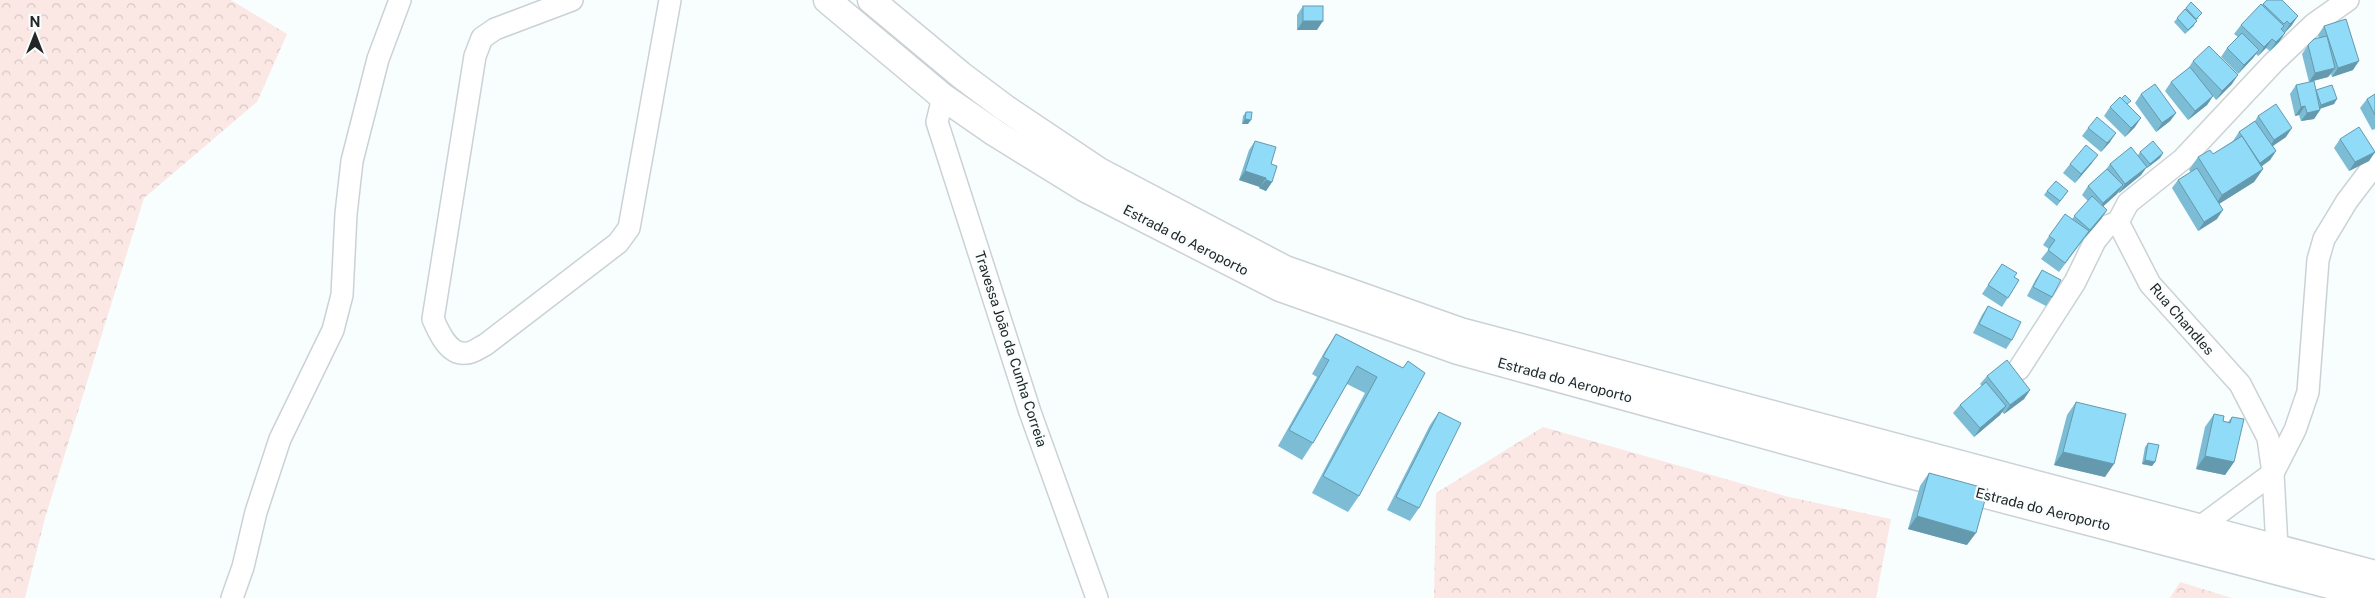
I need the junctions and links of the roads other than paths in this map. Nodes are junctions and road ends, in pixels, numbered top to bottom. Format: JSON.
{"nodes":[{"id":1,"x":400,"y":0,"type":"edge"},
{"id":2,"x":572,"y":0,"type":"edge"},
{"id":3,"x":670,"y":0,"type":"edge"},
{"id":4,"x":827,"y":0,"type":"edge"},
{"id":5,"x":871,"y":0,"type":"edge"},
{"id":6,"x":2348,"y":0,"type":"edge"},
{"id":7,"x":943,"y":97,"type":"junction"},
{"id":8,"x":2375,"y":164,"type":"edge"},
{"id":9,"x":2118,"y":222,"type":"junction"},
{"id":10,"x":2019,"y":369,"type":"dead end"},
{"id":11,"x":2273,"y":473,"type":"junction"},
{"id":12,"x":2200,"y":527,"type":"junction"},
{"id":13,"x":2277,"y":547,"type":"junction"},
{"id":14,"x":2375,"y":574,"type":"edge"},
{"id":15,"x":2375,"y":597,"type":"edge"},
{"id":16,"x":232,"y":598,"type":"edge"},
{"id":17,"x":1096,"y":598,"type":"edge"}],
"edges":[{"from":1,"to":16,"type":"street"},
{"from":2,"to":3,"type":"street"},
{"from":4,"to":7,"type":"main road","name":"Estrada do Aeroporto"},
{"from":5,"to":12,"type":"main road","name":"Estrada do Aeroporto"},
{"from":6,"to":9,"type":"street"},
{"from":7,"to":15,"type":"main road","name":"Estrada do Aeroporto"},
{"from":7,"to":17,"type":"street","name":"Travessa João da Cunha Correia"},
{"from":8,"to":11,"type":"street"},
{"from":9,"to":10,"type":"street"},
{"from":9,"to":11,"type":"street","name":"Rua Chandles"},
{"from":11,"to":12,"type":"street"},
{"from":11,"to":13,"type":"street","name":"Rua Chandles"},
{"from":12,"to":13,"type":"main road","name":"Estrada do Aeroporto"},
{"from":13,"to":14,"type":"main road","name":"Estrada do Aeroporto"}]}
